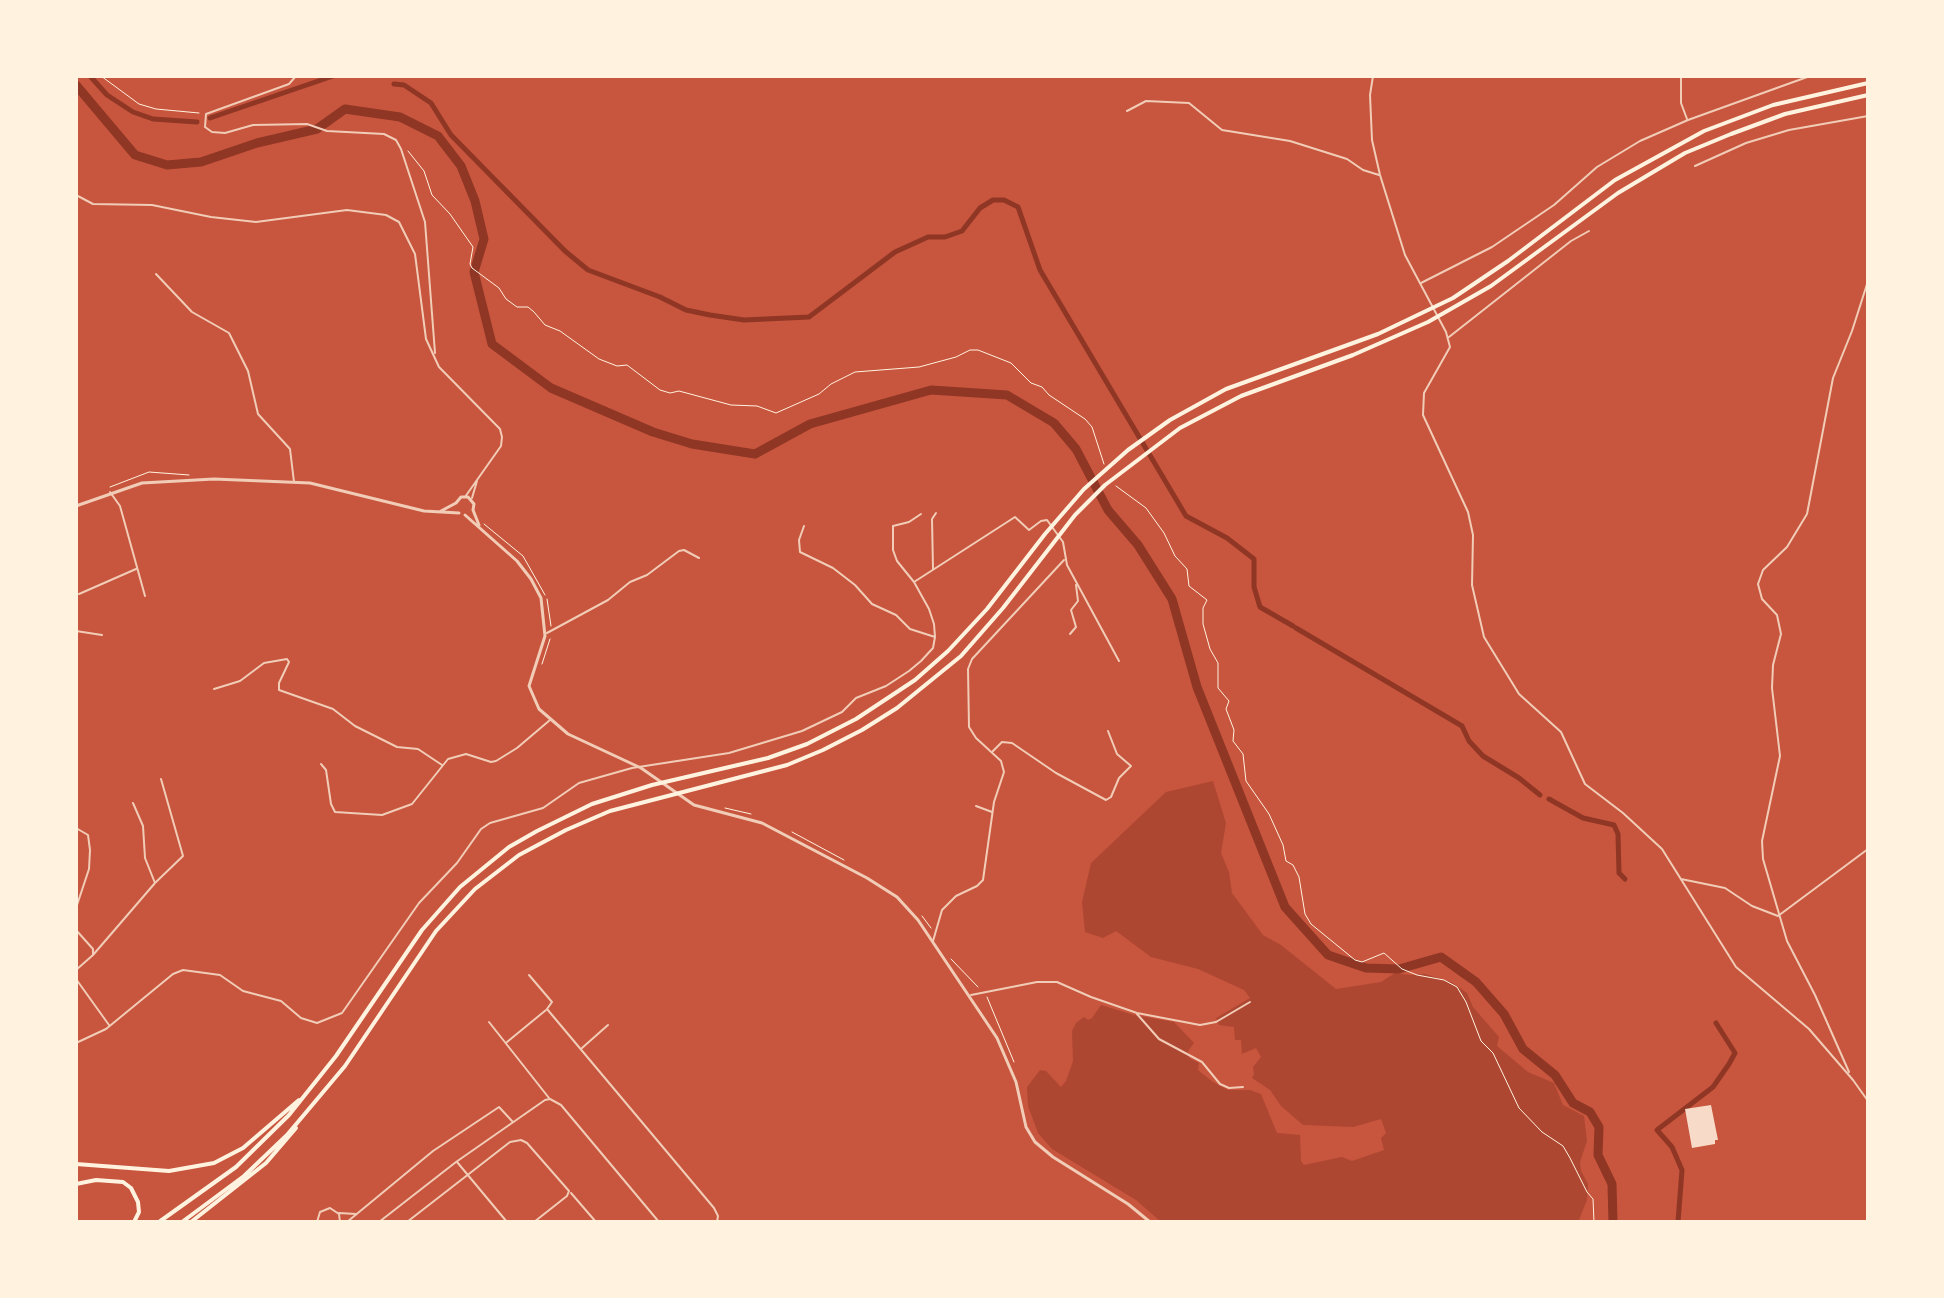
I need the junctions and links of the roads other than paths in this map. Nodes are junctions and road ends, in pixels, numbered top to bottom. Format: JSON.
{"nodes":[{"id":1,"x":296,"y":76,"type":"edge"},
{"id":2,"x":1373,"y":76,"type":"edge"},
{"id":3,"x":1681,"y":76,"type":"edge"},
{"id":4,"x":1810,"y":76,"type":"edge"},
{"id":5,"x":1868,"y":83,"type":"edge"},
{"id":6,"x":1868,"y":95,"type":"edge"},
{"id":7,"x":1127,"y":111,"type":"dead end"},
{"id":8,"x":1868,"y":116,"type":"edge"},
{"id":9,"x":1688,"y":120,"type":"junction"},
{"id":10,"x":1695,"y":166,"type":"dead end"},
{"id":11,"x":1380,"y":175,"type":"junction"},
{"id":12,"x":76,"y":195,"type":"edge"},
{"id":13,"x":1589,"y":231,"type":"dead end"},
{"id":14,"x":156,"y":274,"type":"dead end"},
{"id":15,"x":1868,"y":281,"type":"edge"},
{"id":16,"x":1420,"y":284,"type":"junction"},
{"id":17,"x":1448,"y":338,"type":"junction"},
{"id":18,"x":435,"y":356,"type":"junction"},
{"id":19,"x":477,"y":479,"type":"junction"},
{"id":20,"x":294,"y":482,"type":"junction"},
{"id":21,"x":109,"y":490,"type":"junction"},
{"id":22,"x":465,"y":497,"type":"junction"},
{"id":23,"x":472,"y":499,"type":"junction"},
{"id":24,"x":456,"y":503,"type":"junction"},
{"id":25,"x":76,"y":506,"type":"edge"},
{"id":26,"x":473,"y":510,"type":"junction"},
{"id":27,"x":437,"y":512,"type":"junction"},
{"id":28,"x":459,"y":513,"type":"junction"},
{"id":29,"x":936,"y":513,"type":"dead end"},
{"id":30,"x":921,"y":514,"type":"dead end"},
{"id":31,"x":465,"y":515,"type":"junction"},
{"id":32,"x":804,"y":526,"type":"dead end"},
{"id":33,"x":480,"y":528,"type":"junction"},
{"id":34,"x":699,"y":558,"type":"dead end"},
{"id":35,"x":1065,"y":560,"type":"junction"},
{"id":36,"x":137,"y":568,"type":"junction"},
{"id":37,"x":933,"y":569,"type":"junction"},
{"id":38,"x":914,"y":582,"type":"junction"},
{"id":39,"x":1076,"y":583,"type":"junction"},
{"id":40,"x":79,"y":594,"type":"dead end"},
{"id":41,"x":145,"y":596,"type":"dead end"},
{"id":42,"x":76,"y":631,"type":"edge"},
{"id":43,"x":545,"y":633,"type":"junction"},
{"id":44,"x":1070,"y":634,"type":"dead end"},
{"id":45,"x":102,"y":635,"type":"dead end"},
{"id":46,"x":935,"y":637,"type":"junction"},
{"id":47,"x":1119,"y":661,"type":"dead end"},
{"id":48,"x":214,"y":689,"type":"dead end"},
{"id":49,"x":551,"y":720,"type":"junction"},
{"id":50,"x":1108,"y":731,"type":"dead end"},
{"id":51,"x":992,"y":752,"type":"junction"},
{"id":52,"x":321,"y":764,"type":"dead end"},
{"id":53,"x":442,"y":765,"type":"junction"},
{"id":54,"x":641,"y":768,"type":"junction"},
{"id":55,"x":161,"y":779,"type":"dead end"},
{"id":56,"x":133,"y":803,"type":"dead end"},
{"id":57,"x":976,"y":806,"type":"dead end"},
{"id":58,"x":993,"y":813,"type":"junction"},
{"id":59,"x":76,"y":828,"type":"edge"},
{"id":60,"x":1868,"y":849,"type":"edge"},
{"id":61,"x":1680,"y":879,"type":"junction"},
{"id":62,"x":155,"y":883,"type":"junction"},
{"id":63,"x":76,"y":908,"type":"edge"},
{"id":64,"x":1778,"y":916,"type":"junction"},
{"id":65,"x":76,"y":930,"type":"edge"},
{"id":66,"x":932,"y":942,"type":"junction"},
{"id":67,"x":93,"y":955,"type":"junction"},
{"id":68,"x":76,"y":970,"type":"edge"},
{"id":69,"x":529,"y":975,"type":"dead end"},
{"id":70,"x":76,"y":979,"type":"edge"},
{"id":71,"x":970,"y":995,"type":"junction"},
{"id":72,"x":1250,"y":1002,"type":"dead end"},
{"id":73,"x":547,"y":1009,"type":"junction"},
{"id":74,"x":1137,"y":1013,"type":"junction"},
{"id":75,"x":489,"y":1022,"type":"dead end"},
{"id":76,"x":608,"y":1025,"type":"dead end"},
{"id":77,"x":110,"y":1026,"type":"junction"},
{"id":78,"x":76,"y":1043,"type":"edge"},
{"id":79,"x":506,"y":1043,"type":"junction"},
{"id":80,"x":580,"y":1049,"type":"junction"},
{"id":81,"x":1851,"y":1077,"type":"junction"},
{"id":82,"x":1243,"y":1087,"type":"dead end"},
{"id":83,"x":307,"y":1094,"type":"junction"},
{"id":84,"x":550,"y":1099,"type":"junction"},
{"id":85,"x":1868,"y":1101,"type":"edge"},
{"id":86,"x":316,"y":1103,"type":"junction"},
{"id":87,"x":513,"y":1121,"type":"junction"},
{"id":88,"x":456,"y":1162,"type":"junction"},
{"id":89,"x":76,"y":1165,"type":"edge"},
{"id":90,"x":468,"y":1176,"type":"junction"},
{"id":91,"x":76,"y":1184,"type":"edge"},
{"id":92,"x":569,"y":1191,"type":"junction"},
{"id":93,"x":336,"y":1211,"type":"junction"},
{"id":94,"x":357,"y":1214,"type":"junction"},
{"id":95,"x":415,"y":1216,"type":"junction"},
{"id":96,"x":134,"y":1222,"type":"edge"},
{"id":97,"x":159,"y":1222,"type":"edge"},
{"id":98,"x":182,"y":1222,"type":"edge"},
{"id":99,"x":191,"y":1222,"type":"edge"},
{"id":100,"x":317,"y":1222,"type":"edge"},
{"id":101,"x":340,"y":1222,"type":"edge"},
{"id":102,"x":347,"y":1222,"type":"edge"},
{"id":103,"x":379,"y":1222,"type":"edge"},
{"id":104,"x":407,"y":1222,"type":"edge"},
{"id":105,"x":420,"y":1222,"type":"edge"},
{"id":106,"x":507,"y":1222,"type":"edge"},
{"id":107,"x":534,"y":1222,"type":"edge"},
{"id":108,"x":596,"y":1222,"type":"edge"},
{"id":109,"x":659,"y":1222,"type":"edge"},
{"id":110,"x":717,"y":1222,"type":"edge"},
{"id":111,"x":1150,"y":1222,"type":"edge"}],
"edges":[{"from":1,"to":18,"type":"street"},
{"from":2,"to":11,"type":"street"},
{"from":3,"to":9,"type":"street"},
{"from":4,"to":9,"type":"street"},
{"from":5,"to":83,"type":"highway"},
{"from":6,"to":86,"type":"highway"},
{"from":7,"to":11,"type":"street"},
{"from":8,"to":10,"type":"street"},
{"from":9,"to":16,"type":"street"},
{"from":11,"to":16,"type":"street"},
{"from":12,"to":18,"type":"street"},
{"from":13,"to":17,"type":"street"},
{"from":14,"to":20,"type":"street"},
{"from":15,"to":64,"type":"street"},
{"from":16,"to":17,"type":"street"},
{"from":17,"to":61,"type":"street"},
{"from":18,"to":19,"type":"street"},
{"from":19,"to":22,"type":"street"},
{"from":19,"to":23,"type":"street"},
{"from":20,"to":21,"type":"street"},
{"from":20,"to":27,"type":"street"},
{"from":21,"to":25,"type":"street"},
{"from":21,"to":36,"type":"street"},
{"from":22,"to":23,"type":"street"},
{"from":22,"to":24,"type":"street"},
{"from":23,"to":26,"type":"street"},
{"from":24,"to":27,"type":"street"},
{"from":24,"to":28,"type":"street"},
{"from":26,"to":31,"type":"street"},
{"from":26,"to":33,"type":"street"},
{"from":27,"to":28,"type":"street"},
{"from":28,"to":31,"type":"street"},
{"from":29,"to":37,"type":"street"},
{"from":30,"to":38,"type":"street"},
{"from":31,"to":33,"type":"street"},
{"from":32,"to":46,"type":"street"},
{"from":33,"to":43,"type":"street"},
{"from":34,"to":43,"type":"street"},
{"from":35,"to":37,"type":"street"},
{"from":35,"to":39,"type":"street"},
{"from":35,"to":51,"type":"street"},
{"from":36,"to":40,"type":"street"},
{"from":36,"to":41,"type":"street"},
{"from":37,"to":38,"type":"street"},
{"from":38,"to":46,"type":"street"},
{"from":39,"to":44,"type":"street"},
{"from":39,"to":47,"type":"street"},
{"from":42,"to":45,"type":"street"},
{"from":43,"to":49,"type":"street"},
{"from":46,"to":54,"type":"street"},
{"from":48,"to":53,"type":"street"},
{"from":49,"to":53,"type":"street"},
{"from":49,"to":54,"type":"street"},
{"from":50,"to":51,"type":"street"},
{"from":51,"to":58,"type":"street"},
{"from":52,"to":53,"type":"street"},
{"from":54,"to":66,"type":"street"},
{"from":54,"to":77,"type":"street"},
{"from":55,"to":62,"type":"street"},
{"from":56,"to":62,"type":"street"},
{"from":57,"to":58,"type":"street"},
{"from":58,"to":66,"type":"street"},
{"from":59,"to":63,"type":"street"},
{"from":60,"to":64,"type":"street"},
{"from":61,"to":64,"type":"street"},
{"from":61,"to":81,"type":"street"},
{"from":62,"to":67,"type":"street"},
{"from":64,"to":81,"type":"street"},
{"from":65,"to":67,"type":"street"},
{"from":66,"to":71,"type":"street"},
{"from":67,"to":68,"type":"street"},
{"from":69,"to":73,"type":"street"},
{"from":70,"to":77,"type":"street"},
{"from":71,"to":74,"type":"street"},
{"from":71,"to":111,"type":"street"},
{"from":72,"to":74,"type":"street"},
{"from":73,"to":79,"type":"street"},
{"from":73,"to":80,"type":"street"},
{"from":74,"to":82,"type":"street"},
{"from":75,"to":79,"type":"street"},
{"from":76,"to":80,"type":"street"},
{"from":77,"to":78,"type":"street"},
{"from":79,"to":84,"type":"street"},
{"from":80,"to":110,"type":"street"},
{"from":81,"to":85,"type":"street"},
{"from":83,"to":89,"type":"highway"},
{"from":83,"to":97,"type":"highway"},
{"from":84,"to":87,"type":"street"},
{"from":84,"to":109,"type":"street"},
{"from":86,"to":98,"type":"highway"},
{"from":86,"to":99,"type":"highway"},
{"from":87,"to":88,"type":"street"},
{"from":87,"to":94,"type":"street"},
{"from":88,"to":90,"type":"street"},
{"from":88,"to":103,"type":"street"},
{"from":90,"to":92,"type":"street"},
{"from":90,"to":95,"type":"street"},
{"from":90,"to":106,"type":"street"},
{"from":91,"to":96,"type":"highway"},
{"from":92,"to":107,"type":"street"},
{"from":92,"to":108,"type":"street"},
{"from":93,"to":94,"type":"street"},
{"from":93,"to":100,"type":"street"},
{"from":93,"to":101,"type":"street"},
{"from":94,"to":102,"type":"street"},
{"from":95,"to":104,"type":"street"},
{"from":95,"to":105,"type":"street"}]}
